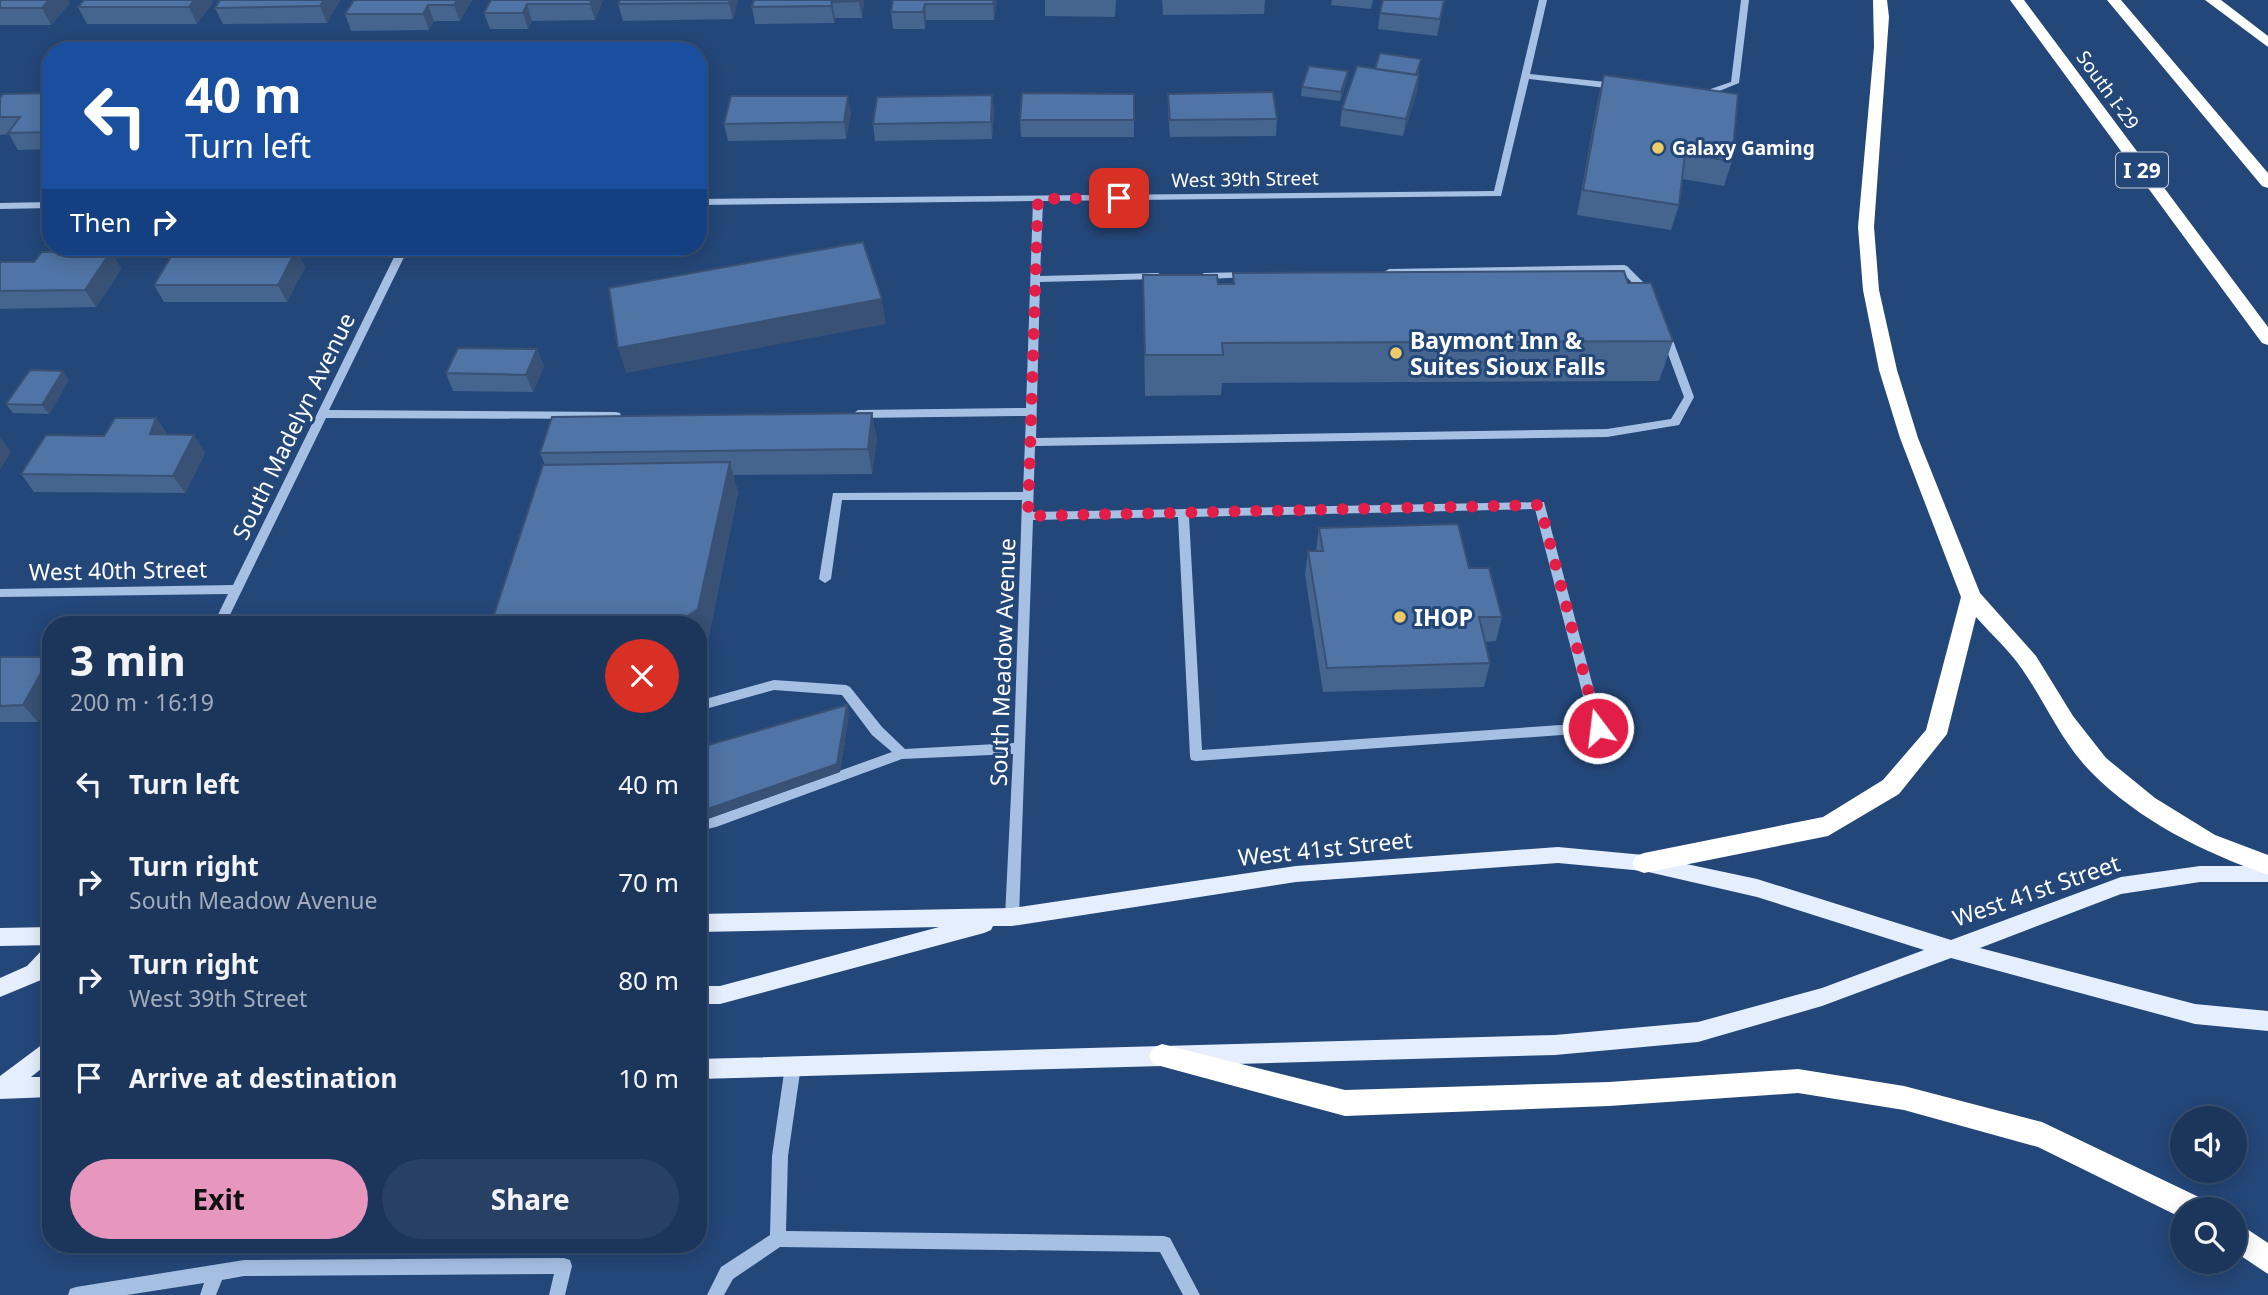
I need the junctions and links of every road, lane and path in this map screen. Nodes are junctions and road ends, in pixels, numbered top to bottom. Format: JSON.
{"nodes":[{"id":1,"x":1543,"y":0,"type":"edge"},
{"id":2,"x":1745,"y":0,"type":"edge"},
{"id":3,"x":1880,"y":0,"type":"edge"},
{"id":4,"x":2017,"y":0,"type":"edge"},
{"id":5,"x":2114,"y":0,"type":"edge"},
{"id":6,"x":2211,"y":0,"type":"edge"},
{"id":7,"x":2268,"y":43,"type":"edge"},
{"id":8,"x":1525,"y":76,"type":"junction"},
{"id":9,"x":1629,"y":88,"type":"edge"},
{"id":10,"x":1684,"y":95,"type":"edge"},
{"id":11,"x":2268,"y":183,"type":"edge"},
{"id":12,"x":1038,"y":199,"type":"junction"},
{"id":13,"x":707,"y":202,"type":"edge"},
{"id":14,"x":42,"y":205,"type":"edge"},
{"id":15,"x":0,"y":206,"type":"edge"},
{"id":16,"x":400,"y":256,"type":"edge"},
{"id":17,"x":1376,"y":273,"type":"edge"},
{"id":18,"x":1266,"y":275,"type":"edge"},
{"id":19,"x":1169,"y":276,"type":"edge"},
{"id":20,"x":1197,"y":276,"type":"edge"},
{"id":21,"x":1035,"y":279,"type":"junction"},
{"id":22,"x":1656,"y":308,"type":"edge"},
{"id":23,"x":1660,"y":321,"type":"edge"},
{"id":24,"x":2268,"y":339,"type":"edge"},
{"id":25,"x":1031,"y":412,"type":"junction"},
{"id":26,"x":322,"y":414,"type":"junction"},
{"id":27,"x":850,"y":414,"type":"edge"},
{"id":28,"x":630,"y":416,"type":"edge"},
{"id":29,"x":1030,"y":442,"type":"junction"},
{"id":30,"x":1028,"y":496,"type":"junction"},
{"id":31,"x":1183,"y":513,"type":"junction"},
{"id":32,"x":1028,"y":516,"type":"junction"},
{"id":33,"x":825,"y":579,"type":"dead end"},
{"id":34,"x":236,"y":589,"type":"junction"},
{"id":35,"x":0,"y":593,"type":"edge"},
{"id":36,"x":1971,"y":597,"type":"junction"},
{"id":37,"x":223,"y":616,"type":"edge"},
{"id":38,"x":707,"y":704,"type":"edge"},
{"id":39,"x":1020,"y":748,"type":"junction"},
{"id":40,"x":902,"y":754,"type":"junction"},
{"id":41,"x":707,"y":824,"type":"edge"},
{"id":42,"x":1644,"y":863,"type":"junction"},
{"id":43,"x":2268,"y":865,"type":"edge"},
{"id":44,"x":2268,"y":874,"type":"edge"},
{"id":45,"x":1012,"y":917,"type":"junction"},
{"id":46,"x":707,"y":923,"type":"edge"},
{"id":47,"x":42,"y":936,"type":"edge"},
{"id":48,"x":0,"y":937,"type":"edge"},
{"id":49,"x":1947,"y":948,"type":"junction"},
{"id":50,"x":42,"y":964,"type":"edge"},
{"id":51,"x":0,"y":988,"type":"edge"},
{"id":52,"x":707,"y":995,"type":"edge"},
{"id":53,"x":2268,"y":1021,"type":"edge"},
{"id":54,"x":42,"y":1055,"type":"edge"},
{"id":55,"x":1162,"y":1056,"type":"junction"},
{"id":56,"x":793,"y":1066,"type":"junction"},
{"id":57,"x":707,"y":1069,"type":"edge"},
{"id":58,"x":42,"y":1087,"type":"edge"},
{"id":59,"x":0,"y":1089,"type":"edge"},
{"id":60,"x":2170,"y":1198,"type":"edge"},
{"id":61,"x":778,"y":1239,"type":"junction"},
{"id":62,"x":2247,"y":1244,"type":"edge"},
{"id":63,"x":2268,"y":1260,"type":"edge"},
{"id":64,"x":216,"y":1272,"type":"junction"},
{"id":65,"x":76,"y":1295,"type":"edge"},
{"id":66,"x":208,"y":1295,"type":"edge"},
{"id":67,"x":558,"y":1295,"type":"edge"},
{"id":68,"x":715,"y":1295,"type":"edge"},
{"id":69,"x":1192,"y":1295,"type":"edge"}],
"edges":[{"from":1,"to":8,"type":"street"},
{"from":2,"to":10,"type":"street"},
{"from":3,"to":36,"type":"highway"},
{"from":4,"to":24,"type":"highway","name":"South I-29","number":"I 29"},
{"from":5,"to":11,"type":"highway"},
{"from":6,"to":7,"type":"highway"},
{"from":8,"to":9,"type":"street"},
{"from":8,"to":12,"type":"street","name":"West 39th Street"},
{"from":12,"to":13,"type":"street","name":"West 39th Street"},
{"from":12,"to":21,"type":"street","name":"South Meadow Avenue"},
{"from":14,"to":15,"type":"street"},
{"from":16,"to":26,"type":"street","name":"South Madelyn Avenue"},
{"from":17,"to":22,"type":"street"},
{"from":18,"to":20,"type":"street"},
{"from":19,"to":21,"type":"street"},
{"from":21,"to":25,"type":"street","name":"South Meadow Avenue"},
{"from":23,"to":29,"type":"street"},
{"from":25,"to":27,"type":"street"},
{"from":25,"to":29,"type":"street","name":"South Meadow Avenue"},
{"from":26,"to":28,"type":"street"},
{"from":26,"to":34,"type":"street","name":"South Madelyn Avenue"},
{"from":29,"to":30,"type":"street","name":"South Meadow Avenue"},
{"from":30,"to":32,"type":"street","name":"South Meadow Avenue"},
{"from":30,"to":33,"type":"street"},
{"from":31,"to":31,"type":"street"},
{"from":31,"to":32,"type":"street"},
{"from":32,"to":39,"type":"street","name":"South Meadow Avenue"},
{"from":34,"to":35,"type":"street","name":"West 40th Street"},
{"from":34,"to":37,"type":"street","name":"South Madelyn Avenue"},
{"from":36,"to":42,"type":"highway"},
{"from":36,"to":43,"type":"highway"},
{"from":38,"to":40,"type":"street"},
{"from":39,"to":40,"type":"street"},
{"from":39,"to":45,"type":"street","name":"South Meadow Avenue"},
{"from":40,"to":41,"type":"street"},
{"from":42,"to":45,"type":"main road","name":"West 41st Street"},
{"from":42,"to":49,"type":"main road","name":"West 41st Street"},
{"from":44,"to":49,"type":"main road","name":"West 41st Street"},
{"from":45,"to":46,"type":"main road","name":"West 41st Street"},
{"from":45,"to":52,"type":"main road"},
{"from":47,"to":48,"type":"main road"},
{"from":49,"to":53,"type":"main road","name":"West 41st Street"},
{"from":49,"to":55,"type":"main road","name":"West 41st Street"},
{"from":50,"to":51,"type":"main road"},
{"from":54,"to":59,"type":"main road"},
{"from":55,"to":56,"type":"main road","name":"West 41st Street"},
{"from":55,"to":60,"type":"highway"},
{"from":56,"to":57,"type":"main road","name":"West 41st Street"},
{"from":56,"to":61,"type":"street"},
{"from":58,"to":59,"type":"main road"},
{"from":61,"to":68,"type":"street"},
{"from":61,"to":69,"type":"street"},
{"from":62,"to":63,"type":"highway"},
{"from":64,"to":65,"type":"street"},
{"from":64,"to":66,"type":"street"},
{"from":64,"to":67,"type":"street"}]}
